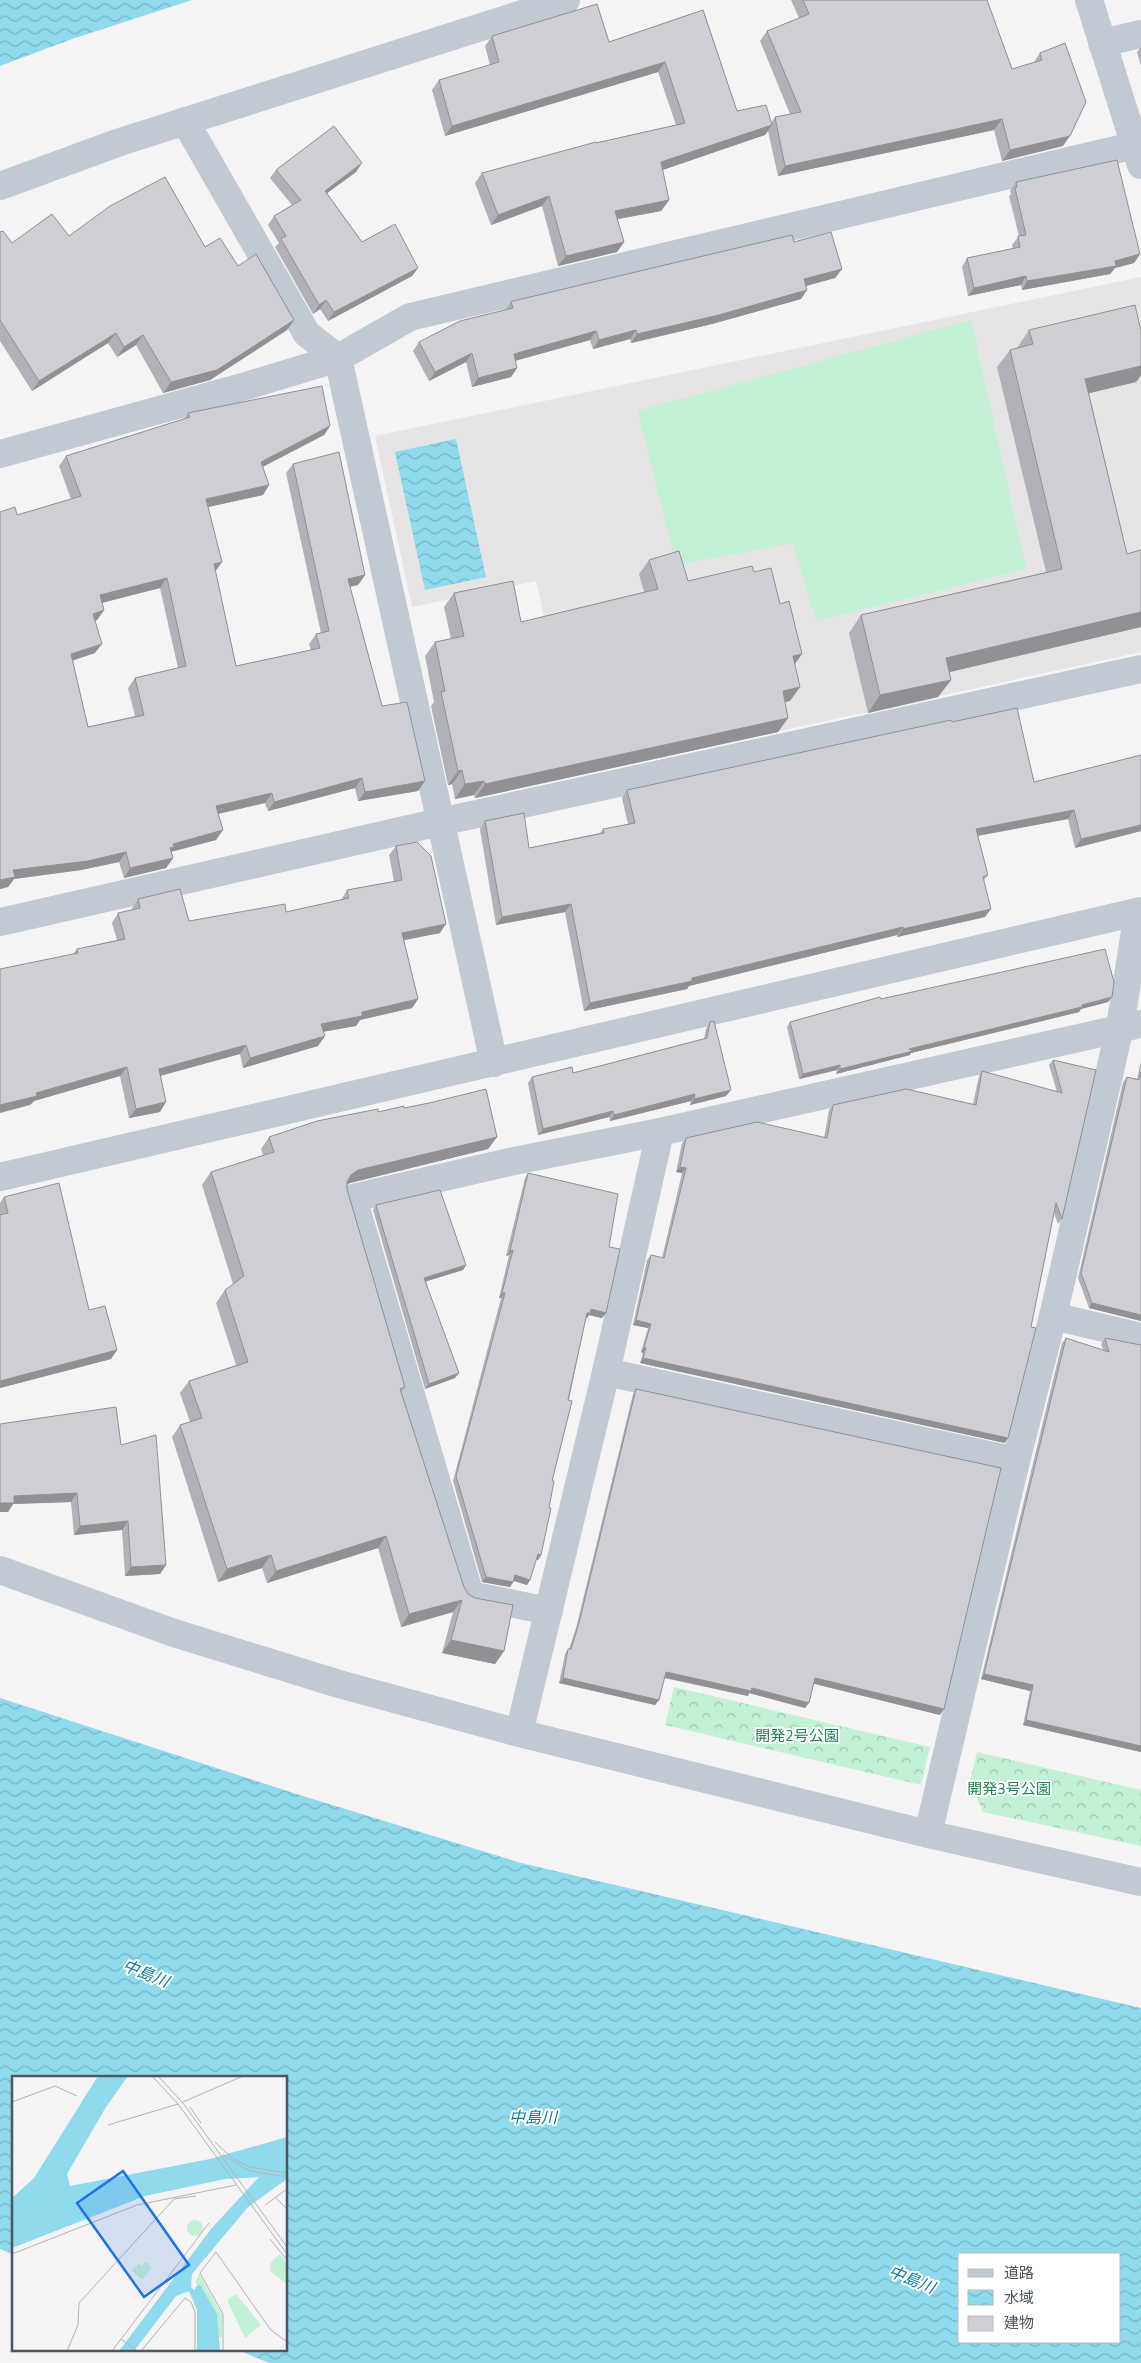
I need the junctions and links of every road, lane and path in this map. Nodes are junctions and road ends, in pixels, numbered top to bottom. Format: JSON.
{"nodes":[{"id":1,"x":566,"y":0,"type":"edge"},
{"id":2,"x":1089,"y":0,"type":"edge"},
{"id":3,"x":1141,"y":34,"type":"edge"},
{"id":4,"x":1102,"y":42,"type":"junction"},
{"id":5,"x":185,"y":121,"type":"junction"},
{"id":6,"x":1138,"y":155,"type":"edge"},
{"id":7,"x":0,"y":186,"type":"edge"},
{"id":8,"x":338,"y":358,"type":"junction"},
{"id":9,"x":0,"y":454,"type":"edge"},
{"id":10,"x":1141,"y":669,"type":"edge"},
{"id":11,"x":440,"y":822,"type":"junction"},
{"id":12,"x":1140,"y":912,"type":"edge"},
{"id":13,"x":0,"y":922,"type":"edge"},
{"id":14,"x":1130,"y":1026,"type":"edge"},
{"id":15,"x":494,"y":1063,"type":"junction"},
{"id":16,"x":660,"y":1132,"type":"junction"},
{"id":17,"x":0,"y":1177,"type":"edge"},
{"id":18,"x":1053,"y":1316,"type":"junction"},
{"id":19,"x":1141,"y":1337,"type":"edge"},
{"id":20,"x":606,"y":1372,"type":"junction"},
{"id":21,"x":1016,"y":1461,"type":"junction"},
{"id":22,"x":0,"y":1570,"type":"edge"},
{"id":23,"x":549,"y":1611,"type":"junction"},
{"id":24,"x":519,"y":1733,"type":"junction"},
{"id":25,"x":928,"y":1834,"type":"junction"},
{"id":26,"x":1141,"y":1882,"type":"edge"}],
"edges":[{"from":1,"to":5,"type":"street"},
{"from":2,"to":4,"type":"street"},
{"from":3,"to":4,"type":"street"},
{"from":4,"to":6,"type":"street"},
{"from":5,"to":7,"type":"street"},
{"from":5,"to":8,"type":"street"},
{"from":6,"to":8,"type":"street"},
{"from":8,"to":9,"type":"street"},
{"from":8,"to":11,"type":"street"},
{"from":10,"to":11,"type":"street"},
{"from":11,"to":13,"type":"street"},
{"from":11,"to":15,"type":"street"},
{"from":12,"to":14,"type":"street"},
{"from":12,"to":15,"type":"street"},
{"from":14,"to":16,"type":"street"},
{"from":14,"to":18,"type":"street"},
{"from":15,"to":17,"type":"street"},
{"from":16,"to":20,"type":"street"},
{"from":16,"to":23,"type":"street"},
{"from":18,"to":19,"type":"street"},
{"from":18,"to":21,"type":"street"},
{"from":20,"to":21,"type":"street"},
{"from":20,"to":23,"type":"street"},
{"from":21,"to":25,"type":"street"},
{"from":22,"to":24,"type":"street"},
{"from":23,"to":24,"type":"street"},
{"from":24,"to":25,"type":"street"},
{"from":25,"to":26,"type":"street"}]}
